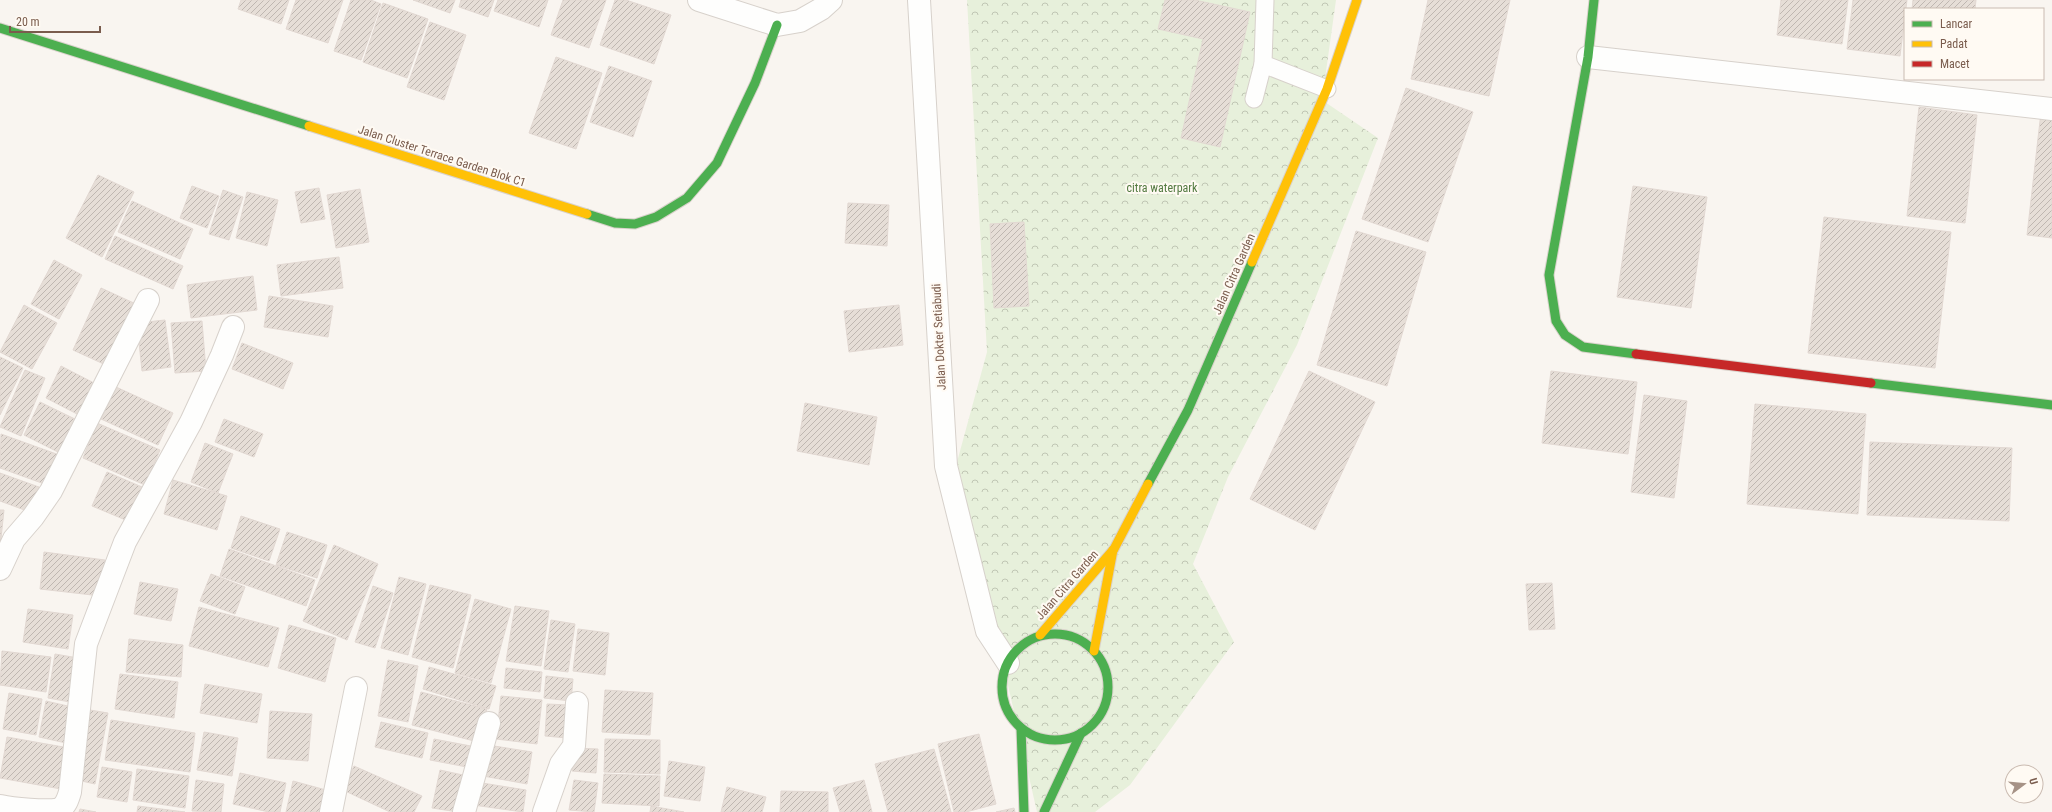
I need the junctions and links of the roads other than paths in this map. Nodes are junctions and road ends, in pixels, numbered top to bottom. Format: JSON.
{"nodes":[{"id":1,"x":699,"y":0,"type":"edge"},
{"id":2,"x":831,"y":0,"type":"edge"},
{"id":3,"x":919,"y":0,"type":"edge"},
{"id":4,"x":1265,"y":0,"type":"edge"},
{"id":5,"x":1357,"y":0,"type":"edge"},
{"id":6,"x":1594,"y":0,"type":"edge"},
{"id":7,"x":777,"y":25,"type":"junction"},
{"id":8,"x":0,"y":28,"type":"edge"},
{"id":9,"x":1588,"y":57,"type":"junction"},
{"id":10,"x":1263,"y":64,"type":"junction"},
{"id":11,"x":1327,"y":89,"type":"junction"},
{"id":12,"x":1254,"y":99,"type":"dead end"},
{"id":13,"x":2052,"y":109,"type":"edge"},
{"id":14,"x":148,"y":300,"type":"dead end"},
{"id":15,"x":233,"y":327,"type":"dead end"},
{"id":16,"x":2052,"y":405,"type":"edge"},
{"id":17,"x":1114,"y":549,"type":"junction"},
{"id":18,"x":0,"y":569,"type":"edge"},
{"id":19,"x":1040,"y":636,"type":"junction"},
{"id":20,"x":1094,"y":651,"type":"junction"},
{"id":21,"x":1008,"y":663,"type":"junction"},
{"id":22,"x":356,"y":688,"type":"dead end"},
{"id":23,"x":577,"y":703,"type":"dead end"},
{"id":24,"x":490,"y":723,"type":"dead end"},
{"id":25,"x":1021,"y":728,"type":"junction"},
{"id":26,"x":1081,"y":733,"type":"junction"},
{"id":27,"x":0,"y":806,"type":"edge"},
{"id":28,"x":330,"y":812,"type":"edge"},
{"id":29,"x":464,"y":812,"type":"edge"},
{"id":30,"x":544,"y":812,"type":"edge"},
{"id":31,"x":1024,"y":812,"type":"edge"},
{"id":32,"x":1044,"y":812,"type":"edge"}],
"edges":[{"from":1,"to":7,"type":"street"},
{"from":2,"to":7,"type":"street"},
{"from":3,"to":21,"type":"street","name":"Jalan Dokter Setiabudi"},
{"from":4,"to":10,"type":"lane"},
{"from":5,"to":11,"type":"street","name":"Jalan Citra Garden"},
{"from":6,"to":9,"type":"street"},
{"from":7,"to":8,"type":"street","name":"Jalan Cluster Terrace Garden Blok C1"},
{"from":9,"to":13,"type":"street"},
{"from":9,"to":16,"type":"street"},
{"from":10,"to":11,"type":"lane"},
{"from":10,"to":12,"type":"lane"},
{"from":11,"to":17,"type":"street","name":"Jalan Citra Garden"},
{"from":14,"to":18,"type":"street"},
{"from":15,"to":27,"type":"street"},
{"from":17,"to":19,"type":"street","name":"Jalan Citra Garden"},
{"from":17,"to":20,"type":"street","name":"Jalan Citra Garden"},
{"from":19,"to":20,"type":"street"},
{"from":19,"to":21,"type":"street"},
{"from":20,"to":26,"type":"street"},
{"from":21,"to":25,"type":"street"},
{"from":22,"to":28,"type":"street"},
{"from":23,"to":30,"type":"street"},
{"from":24,"to":29,"type":"street"},
{"from":25,"to":26,"type":"street"},
{"from":25,"to":31,"type":"street"},
{"from":26,"to":32,"type":"street"}]}
